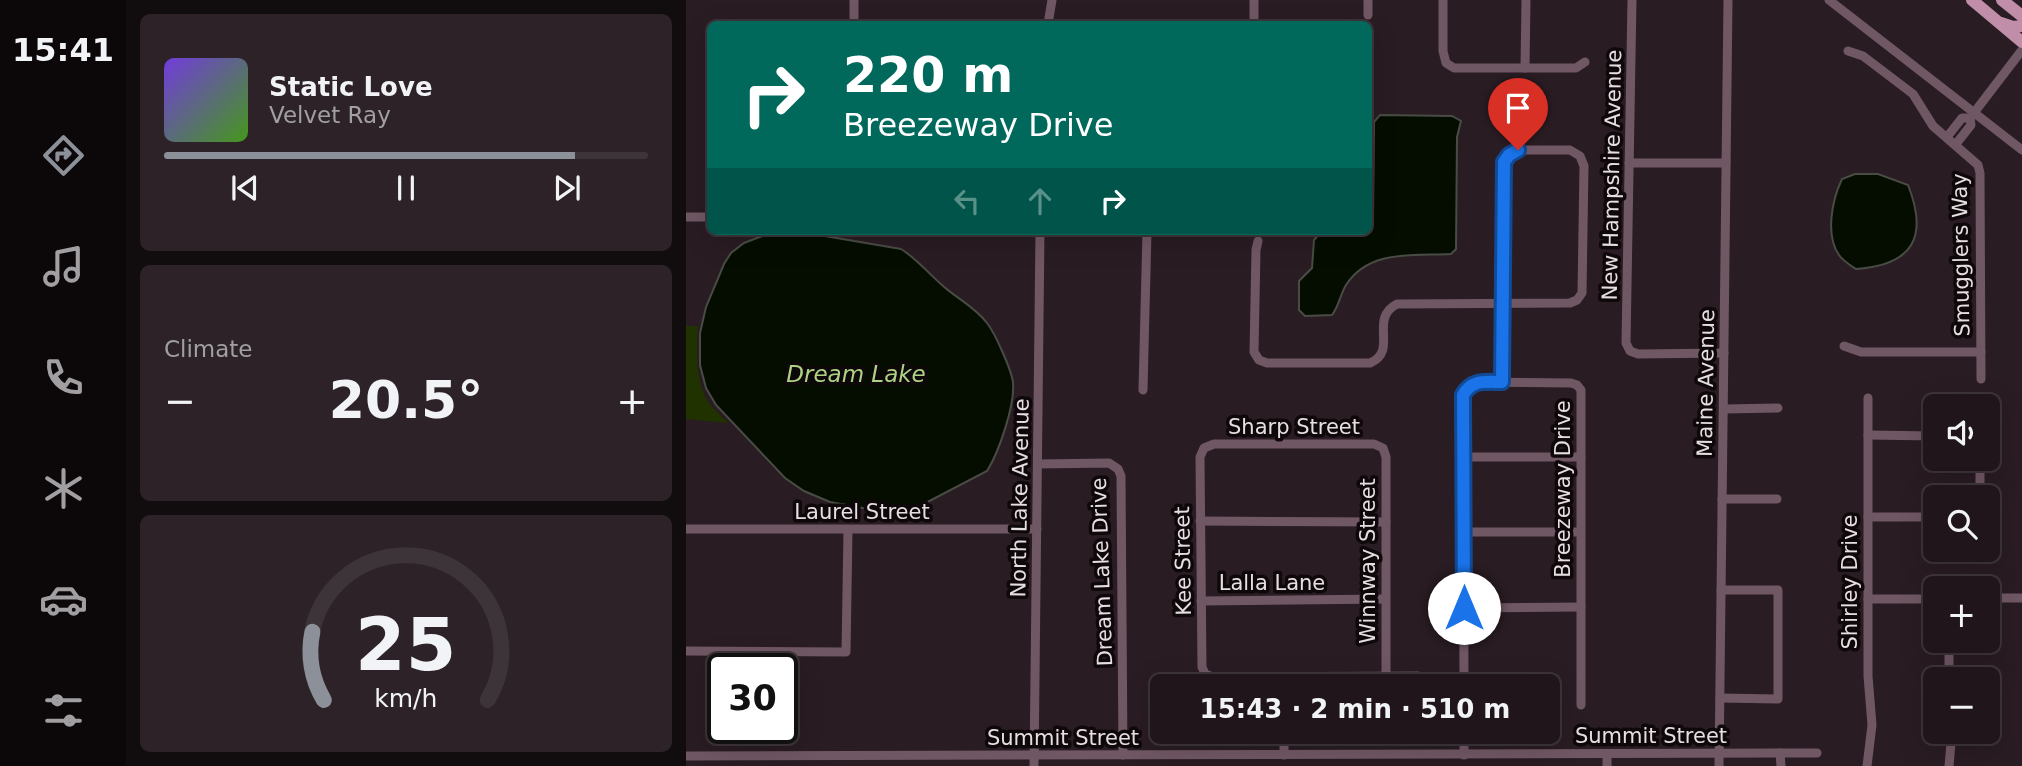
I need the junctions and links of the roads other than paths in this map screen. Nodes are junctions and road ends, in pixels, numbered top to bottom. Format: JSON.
{"nodes":[{"id":1,"x":854,"y":0,"type":"edge"},
{"id":2,"x":1052,"y":0,"type":"edge"},
{"id":3,"x":1254,"y":0,"type":"edge"},
{"id":4,"x":1368,"y":0,"type":"edge"},
{"id":5,"x":1443,"y":0,"type":"edge"},
{"id":6,"x":1526,"y":0,"type":"edge"},
{"id":7,"x":1632,"y":0,"type":"edge"},
{"id":8,"x":1728,"y":0,"type":"edge"},
{"id":9,"x":1829,"y":0,"type":"edge"},
{"id":10,"x":1972,"y":0,"type":"edge"},
{"id":11,"x":2002,"y":0,"type":"edge"},
{"id":12,"x":1368,"y":15,"type":"dead end"},
{"id":13,"x":2022,"y":16,"type":"edge"},
{"id":14,"x":854,"y":21,"type":"edge"},
{"id":15,"x":1048,"y":21,"type":"edge"},
{"id":16,"x":1254,"y":21,"type":"edge"},
{"id":17,"x":1998,"y":22,"type":"junction"},
{"id":18,"x":2022,"y":26,"type":"edge"},
{"id":19,"x":2022,"y":42,"type":"edge"},
{"id":20,"x":2022,"y":50,"type":"edge"},
{"id":21,"x":1848,"y":51,"type":"dead end"},
{"id":22,"x":1585,"y":62,"type":"dead end"},
{"id":23,"x":1525,"y":68,"type":"junction"},
{"id":24,"x":1972,"y":115,"type":"junction"},
{"id":25,"x":1956,"y":125,"type":"junction"},
{"id":26,"x":1965,"y":132,"type":"junction"},
{"id":27,"x":1947,"y":137,"type":"junction"},
{"id":28,"x":1955,"y":144,"type":"junction"},
{"id":29,"x":2022,"y":150,"type":"edge"},
{"id":30,"x":1629,"y":163,"type":"junction"},
{"id":31,"x":1726,"y":163,"type":"junction"},
{"id":32,"x":686,"y":217,"type":"edge"},
{"id":33,"x":707,"y":217,"type":"edge"},
{"id":34,"x":1040,"y":235,"type":"edge"},
{"id":35,"x":1147,"y":235,"type":"edge"},
{"id":36,"x":1258,"y":241,"type":"dead end"},
{"id":37,"x":1502,"y":305,"type":"junction"},
{"id":38,"x":1844,"y":346,"type":"dead end"},
{"id":39,"x":1981,"y":352,"type":"junction"},
{"id":40,"x":1724,"y":353,"type":"junction"},
{"id":41,"x":1981,"y":379,"type":"dead end"},
{"id":42,"x":1502,"y":382,"type":"junction"},
{"id":43,"x":1143,"y":390,"type":"dead end"},
{"id":44,"x":1868,"y":398,"type":"dead end"},
{"id":45,"x":1778,"y":408,"type":"dead end"},
{"id":46,"x":1724,"y":409,"type":"junction"},
{"id":47,"x":1868,"y":435,"type":"junction"},
{"id":48,"x":1923,"y":436,"type":"edge"},
{"id":49,"x":1204,"y":448,"type":"joint"},
{"id":50,"x":1383,"y":448,"type":"joint"},
{"id":51,"x":1463,"y":457,"type":"junction"},
{"id":52,"x":1581,"y":457,"type":"junction"},
{"id":53,"x":1038,"y":464,"type":"junction"},
{"id":54,"x":1723,"y":499,"type":"junction"},
{"id":55,"x":1777,"y":499,"type":"dead end"},
{"id":56,"x":1868,"y":517,"type":"junction"},
{"id":57,"x":1923,"y":517,"type":"edge"},
{"id":58,"x":1200,"y":521,"type":"junction"},
{"id":59,"x":1386,"y":522,"type":"junction"},
{"id":60,"x":686,"y":529,"type":"edge"},
{"id":61,"x":1037,"y":529,"type":"junction"},
{"id":62,"x":848,"y":530,"type":"junction"},
{"id":63,"x":1464,"y":532,"type":"junction"},
{"id":64,"x":1580,"y":532,"type":"junction"},
{"id":65,"x":1721,"y":590,"type":"junction"},
{"id":66,"x":2000,"y":598,"type":"edge"},
{"id":67,"x":2022,"y":598,"type":"edge"},
{"id":68,"x":1868,"y":599,"type":"junction"},
{"id":69,"x":1923,"y":599,"type":"edge"},
{"id":70,"x":1385,"y":600,"type":"junction"},
{"id":71,"x":1200,"y":601,"type":"junction"},
{"id":72,"x":1581,"y":607,"type":"junction"},
{"id":73,"x":1464,"y":608,"type":"junction"},
{"id":74,"x":686,"y":652,"type":"edge"},
{"id":75,"x":1205,"y":674,"type":"edge"},
{"id":76,"x":1386,"y":674,"type":"edge"},
{"id":77,"x":1464,"y":674,"type":"edge"},
{"id":78,"x":1720,"y":698,"type":"junction"},
{"id":79,"x":1581,"y":705,"type":"dead end"},
{"id":80,"x":1284,"y":744,"type":"edge"},
{"id":81,"x":1464,"y":744,"type":"edge"},
{"id":82,"x":1951,"y":744,"type":"edge"},
{"id":83,"x":1719,"y":753,"type":"junction"},
{"id":84,"x":1780,"y":753,"type":"junction"},
{"id":85,"x":1817,"y":753,"type":"dead end"},
{"id":86,"x":1607,"y":754,"type":"junction"},
{"id":87,"x":1123,"y":755,"type":"junction"},
{"id":88,"x":1284,"y":755,"type":"junction"},
{"id":89,"x":1464,"y":755,"type":"junction"},
{"id":90,"x":686,"y":756,"type":"edge"},
{"id":91,"x":844,"y":761,"type":"edge"},
{"id":92,"x":935,"y":761,"type":"edge"},
{"id":93,"x":1034,"y":761,"type":"edge"},
{"id":94,"x":1607,"y":766,"type":"edge"},
{"id":95,"x":1719,"y":766,"type":"edge"},
{"id":96,"x":1781,"y":766,"type":"edge"},
{"id":97,"x":1867,"y":766,"type":"edge"},
{"id":98,"x":1949,"y":766,"type":"edge"}],
"edges":[{"from":1,"to":14,"type":"street"},
{"from":2,"to":15,"type":"street"},
{"from":3,"to":16,"type":"street"},
{"from":4,"to":12,"type":"street"},
{"from":5,"to":23,"type":"street"},
{"from":6,"to":23,"type":"street"},
{"from":7,"to":30,"type":"street","name":"New Hampshire Avenue"},
{"from":8,"to":31,"type":"street","name":"Maine Avenue"},
{"from":9,"to":24,"type":"street"},
{"from":10,"to":17,"type":"main road"},
{"from":11,"to":13,"type":"main road"},
{"from":17,"to":18,"type":"main road"},
{"from":17,"to":19,"type":"main road"},
{"from":20,"to":24,"type":"street"},
{"from":21,"to":27,"type":"street","name":"Smugglers Way"},
{"from":22,"to":23,"type":"street"},
{"from":24,"to":25,"type":"street"},
{"from":24,"to":26,"type":"street"},
{"from":24,"to":29,"type":"street"},
{"from":25,"to":26,"type":"street"},
{"from":25,"to":27,"type":"street"},
{"from":26,"to":28,"type":"street"},
{"from":27,"to":28,"type":"street","name":"Smugglers Way"},
{"from":28,"to":39,"type":"street","name":"Smugglers Way"},
{"from":30,"to":31,"type":"street"},
{"from":30,"to":40,"type":"street","name":"New Hampshire Avenue"},
{"from":31,"to":40,"type":"street","name":"Maine Avenue"},
{"from":32,"to":33,"type":"street"},
{"from":34,"to":53,"type":"street","name":"North Lake Avenue"},
{"from":35,"to":43,"type":"street"},
{"from":36,"to":37,"type":"street"},
{"from":37,"to":37,"type":"street"},
{"from":37,"to":42,"type":"street"},
{"from":38,"to":39,"type":"street","name":"Smugglers Way"},
{"from":39,"to":41,"type":"street","name":"Smugglers Way"},
{"from":40,"to":46,"type":"street","name":"Maine Avenue"},
{"from":42,"to":51,"type":"street","name":"Breezeway Drive"},
{"from":42,"to":52,"type":"street","name":"Breezeway Drive"},
{"from":44,"to":47,"type":"street","name":"Shirley Drive"},
{"from":45,"to":46,"type":"street"},
{"from":46,"to":54,"type":"street","name":"Maine Avenue"},
{"from":47,"to":48,"type":"street"},
{"from":47,"to":56,"type":"street","name":"Shirley Drive"},
{"from":49,"to":50,"type":"street","name":"Sharp Street"},
{"from":49,"to":58,"type":"street","name":"Kee Street"},
{"from":50,"to":59,"type":"street","name":"Winnway Street"},
{"from":51,"to":52,"type":"street"},
{"from":51,"to":63,"type":"street"},
{"from":52,"to":64,"type":"street","name":"Breezeway Drive"},
{"from":53,"to":61,"type":"street","name":"North Lake Avenue"},
{"from":53,"to":87,"type":"street","name":"Dream Lake Drive"},
{"from":54,"to":55,"type":"street"},
{"from":54,"to":65,"type":"street","name":"Maine Avenue"},
{"from":56,"to":57,"type":"street"},
{"from":56,"to":68,"type":"street","name":"Shirley Drive"},
{"from":58,"to":59,"type":"street"},
{"from":58,"to":71,"type":"street","name":"Kee Street"},
{"from":59,"to":70,"type":"street","name":"Winnway Street"},
{"from":60,"to":62,"type":"street","name":"Laurel Street"},
{"from":61,"to":62,"type":"street","name":"Laurel Street"},
{"from":61,"to":93,"type":"street","name":"North Lake Avenue"},
{"from":62,"to":74,"type":"street"},
{"from":63,"to":64,"type":"street"},
{"from":63,"to":73,"type":"street"},
{"from":64,"to":72,"type":"street","name":"Breezeway Drive"},
{"from":65,"to":78,"type":"street","name":"Maine Avenue"},
{"from":65,"to":78,"type":"street"},
{"from":66,"to":67,"type":"street"},
{"from":68,"to":69,"type":"street"},
{"from":68,"to":97,"type":"street","name":"Shirley Drive"},
{"from":70,"to":71,"type":"street","name":"Lalla Lane"},
{"from":70,"to":76,"type":"street","name":"Winnway Street"},
{"from":71,"to":75,"type":"street","name":"Kee Street"},
{"from":72,"to":73,"type":"street"},
{"from":72,"to":79,"type":"street","name":"Breezeway Drive"},
{"from":73,"to":77,"type":"street"},
{"from":78,"to":83,"type":"street","name":"Maine Avenue"},
{"from":80,"to":88,"type":"street"},
{"from":81,"to":89,"type":"street"},
{"from":82,"to":98,"type":"street"},
{"from":83,"to":84,"type":"street","name":"Summit Street"},
{"from":83,"to":86,"type":"street","name":"Summit Street"},
{"from":83,"to":95,"type":"street","name":"Maine Avenue"},
{"from":84,"to":85,"type":"street","name":"Summit Street"},
{"from":84,"to":96,"type":"street"},
{"from":86,"to":89,"type":"street","name":"Summit Street"},
{"from":86,"to":94,"type":"street"},
{"from":87,"to":88,"type":"street","name":"Summit Street"},
{"from":87,"to":93,"type":"street","name":"Summit Street"},
{"from":88,"to":89,"type":"street","name":"Summit Street"},
{"from":90,"to":91,"type":"street","name":"Summit Street"},
{"from":91,"to":92,"type":"street","name":"Summit Street"},
{"from":92,"to":93,"type":"street","name":"Summit Street"}]}
